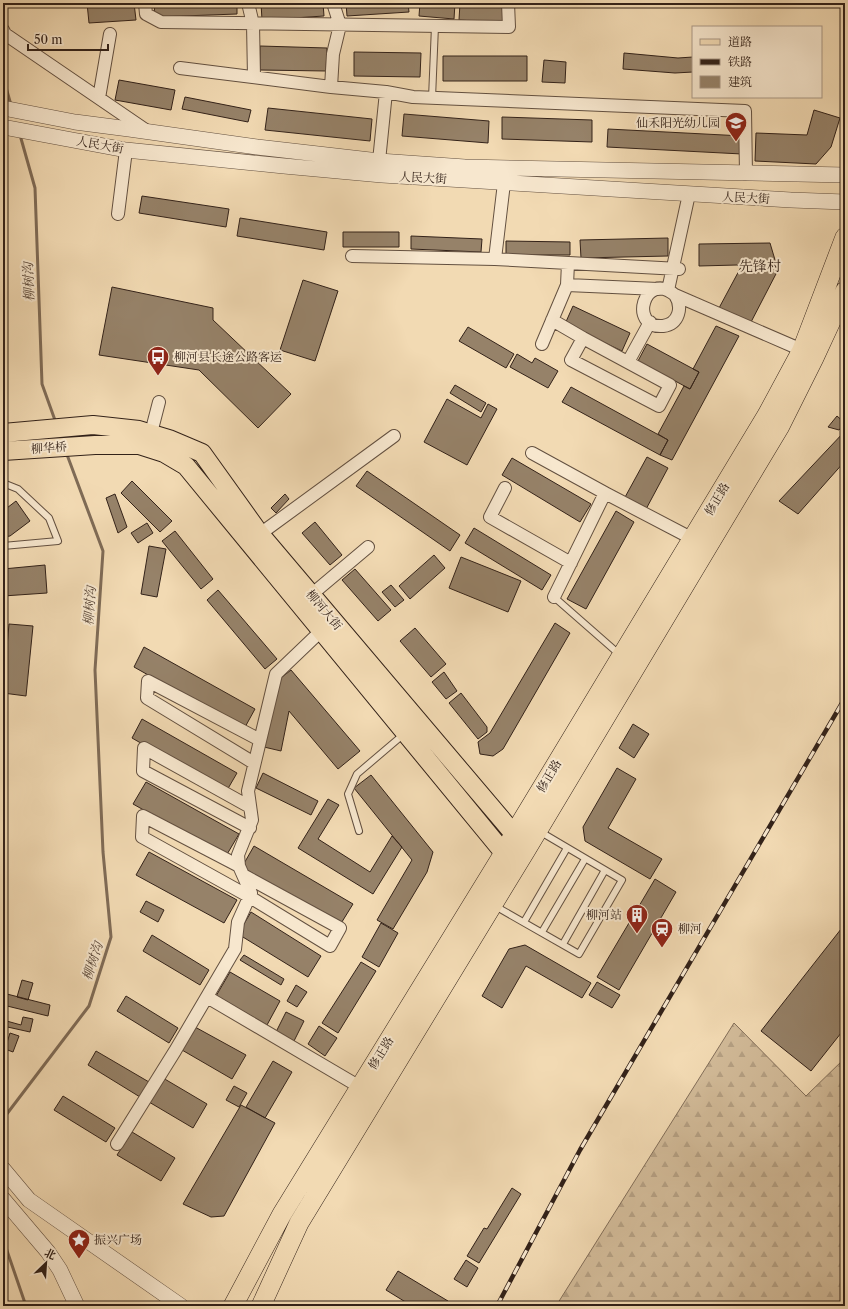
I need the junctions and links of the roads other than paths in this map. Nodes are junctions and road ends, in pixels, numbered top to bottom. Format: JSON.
{"nodes":[{"id":1,"x":144,"y":3,"type":"edge"},
{"id":2,"x":248,"y":3,"type":"edge"},
{"id":3,"x":333,"y":3,"type":"edge"},
{"id":4,"x":508,"y":3,"type":"edge"},
{"id":5,"x":253,"y":24,"type":"junction"},
{"id":6,"x":340,"y":25,"type":"junction"},
{"id":7,"x":435,"y":26,"type":"junction"},
{"id":8,"x":3,"y":30,"type":"edge"},
{"id":9,"x":110,"y":34,"type":"dead end"},
{"id":10,"x":180,"y":68,"type":"dead end"},
{"id":11,"x":254,"y":77,"type":"junction"},
{"id":12,"x":331,"y":87,"type":"junction"},
{"id":13,"x":386,"y":92,"type":"junction"},
{"id":14,"x":99,"y":98,"type":"junction"},
{"id":15,"x":432,"y":98,"type":"junction"},
{"id":16,"x":3,"y":108,"type":"edge"},
{"id":17,"x":3,"y":127,"type":"edge"},
{"id":18,"x":148,"y":131,"type":"junction"},
{"id":19,"x":126,"y":150,"type":"junction"},
{"id":20,"x":379,"y":160,"type":"junction"},
{"id":21,"x":746,"y":174,"type":"junction"},
{"id":22,"x":845,"y":176,"type":"edge"},
{"id":23,"x":504,"y":183,"type":"junction"},
{"id":24,"x":689,"y":194,"type":"junction"},
{"id":25,"x":845,"y":202,"type":"edge"},
{"id":26,"x":118,"y":214,"type":"dead end"},
{"id":27,"x":845,"y":237,"type":"edge"},
{"id":28,"x":352,"y":256,"type":"dead end"},
{"id":29,"x":495,"y":259,"type":"junction"},
{"id":30,"x":568,"y":263,"type":"junction"},
{"id":31,"x":676,"y":268,"type":"junction"},
{"id":32,"x":567,"y":286,"type":"junction"},
{"id":33,"x":667,"y":291,"type":"junction"},
{"id":34,"x":845,"y":291,"type":"edge"},
{"id":35,"x":552,"y":320,"type":"junction"},
{"id":36,"x":650,"y":322,"type":"junction"},
{"id":37,"x":583,"y":338,"type":"junction"},
{"id":38,"x":542,"y":344,"type":"dead end"},
{"id":39,"x":802,"y":350,"type":"junction"},
{"id":40,"x":628,"y":362,"type":"junction"},
{"id":41,"x":159,"y":402,"type":"dead end"},
{"id":42,"x":93,"y":425,"type":"joint"},
{"id":43,"x":3,"y":433,"type":"edge"},
{"id":44,"x":151,"y":433,"type":"junction"},
{"id":45,"x":394,"y":436,"type":"dead end"},
{"id":46,"x":95,"y":445,"type":"joint"},
{"id":47,"x":3,"y":451,"type":"edge"},
{"id":48,"x":532,"y":453,"type":"dead end"},
{"id":49,"x":3,"y":482,"type":"edge"},
{"id":50,"x":505,"y":488,"type":"dead end"},
{"id":51,"x":605,"y":493,"type":"junction"},
{"id":52,"x":260,"y":534,"type":"junction"},
{"id":53,"x":693,"y":538,"type":"junction"},
{"id":54,"x":3,"y":546,"type":"edge"},
{"id":55,"x":368,"y":547,"type":"dead end"},
{"id":56,"x":571,"y":563,"type":"junction"},
{"id":57,"x":311,"y":595,"type":"junction"},
{"id":58,"x":554,"y":598,"type":"joint"},
{"id":59,"x":321,"y":631,"type":"junction"},
{"id":60,"x":622,"y":656,"type":"junction"},
{"id":61,"x":405,"y":733,"type":"junction"},
{"id":62,"x":260,"y":740,"type":"junction"},
{"id":63,"x":254,"y":763,"type":"junction"},
{"id":64,"x":250,"y":807,"type":"junction"},
{"id":65,"x":250,"y":828,"type":"junction"},
{"id":66,"x":537,"y":830,"type":"junction"},
{"id":67,"x":359,"y":832,"type":"dead end"},
{"id":68,"x":514,"y":834,"type":"junction"},
{"id":69,"x":567,"y":848,"type":"junction"},
{"id":70,"x":515,"y":856,"type":"junction"},
{"id":71,"x":585,"y":858,"type":"junction"},
{"id":72,"x":241,"y":870,"type":"junction"},
{"id":73,"x":605,"y":870,"type":"junction"},
{"id":74,"x":250,"y":897,"type":"junction"},
{"id":75,"x":492,"y":904,"type":"junction"},
{"id":76,"x":524,"y":922,"type":"junction"},
{"id":77,"x":542,"y":932,"type":"junction"},
{"id":78,"x":563,"y":944,"type":"junction"},
{"id":79,"x":207,"y":997,"type":"junction"},
{"id":80,"x":360,"y":1087,"type":"junction"},
{"id":81,"x":117,"y":1144,"type":"dead end"},
{"id":82,"x":3,"y":1169,"type":"edge"},
{"id":83,"x":3,"y":1199,"type":"edge"},
{"id":84,"x":164,"y":1302,"type":"edge"},
{"id":85,"x":77,"y":1306,"type":"edge"},
{"id":86,"x":181,"y":1306,"type":"edge"},
{"id":87,"x":233,"y":1306,"type":"edge"},
{"id":88,"x":262,"y":1306,"type":"edge"}],
"edges":[{"from":1,"to":5,"type":"street"},
{"from":2,"to":5,"type":"street"},
{"from":3,"to":6,"type":"street"},
{"from":4,"to":7,"type":"street"},
{"from":5,"to":6,"type":"street"},
{"from":5,"to":11,"type":"street"},
{"from":6,"to":7,"type":"street"},
{"from":6,"to":12,"type":"street"},
{"from":7,"to":15,"type":"lane"},
{"from":8,"to":14,"type":"street"},
{"from":9,"to":14,"type":"street"},
{"from":10,"to":11,"type":"street"},
{"from":11,"to":12,"type":"street"},
{"from":12,"to":13,"type":"street"},
{"from":13,"to":15,"type":"street"},
{"from":13,"to":20,"type":"street"},
{"from":14,"to":18,"type":"street"},
{"from":15,"to":21,"type":"street"},
{"from":16,"to":18,"type":"street","name":"人民大街"},
{"from":17,"to":19,"type":"street","name":"人民大街"},
{"from":18,"to":20,"type":"street","name":"人民大街"},
{"from":19,"to":23,"type":"street","name":"人民大街"},
{"from":19,"to":26,"type":"street"},
{"from":20,"to":21,"type":"street","name":"人民大街"},
{"from":21,"to":22,"type":"street","name":"人民大街"},
{"from":23,"to":24,"type":"street","name":"人民大街"},
{"from":23,"to":29,"type":"street"},
{"from":24,"to":25,"type":"street","name":"人民大街"},
{"from":24,"to":31,"type":"street"},
{"from":27,"to":39,"type":"highway","name":"修正路"},
{"from":28,"to":29,"type":"street"},
{"from":29,"to":30,"type":"street"},
{"from":30,"to":31,"type":"street"},
{"from":30,"to":32,"type":"street"},
{"from":31,"to":33,"type":"street"},
{"from":32,"to":33,"type":"street"},
{"from":32,"to":35,"type":"street"},
{"from":33,"to":36,"type":"street"},
{"from":33,"to":36,"type":"street"},
{"from":33,"to":39,"type":"street"},
{"from":34,"to":66,"type":"highway","name":"修正路"},
{"from":35,"to":37,"type":"street"},
{"from":35,"to":38,"type":"street"},
{"from":36,"to":40,"type":"street"},
{"from":37,"to":40,"type":"street"},
{"from":37,"to":40,"type":"street"},
{"from":39,"to":53,"type":"highway","name":"修正路"},
{"from":41,"to":44,"type":"street"},
{"from":42,"to":43,"type":"main road","name":"柳华桥"},
{"from":42,"to":44,"type":"main road","name":"柳河大街"},
{"from":44,"to":52,"type":"main road","name":"柳河大街"},
{"from":45,"to":52,"type":"street"},
{"from":46,"to":47,"type":"main road","name":"柳华桥"},
{"from":46,"to":59,"type":"main road","name":"柳河大街"},
{"from":48,"to":51,"type":"street"},
{"from":49,"to":54,"type":"lane"},
{"from":50,"to":56,"type":"street"},
{"from":51,"to":53,"type":"street"},
{"from":51,"to":56,"type":"street"},
{"from":52,"to":57,"type":"main road","name":"柳河大街"},
{"from":53,"to":60,"type":"highway","name":"修正路"},
{"from":55,"to":57,"type":"street"},
{"from":56,"to":58,"type":"street"},
{"from":57,"to":68,"type":"main road","name":"柳河大街"},
{"from":58,"to":60,"type":"lane"},
{"from":59,"to":61,"type":"main road","name":"柳河大街"},
{"from":59,"to":62,"type":"street"},
{"from":60,"to":68,"type":"highway","name":"修正路"},
{"from":61,"to":67,"type":"lane"},
{"from":61,"to":70,"type":"main road","name":"柳河大街"},
{"from":62,"to":63,"type":"street"},
{"from":62,"to":63,"type":"street"},
{"from":63,"to":64,"type":"street"},
{"from":64,"to":65,"type":"street"},
{"from":64,"to":65,"type":"street"},
{"from":65,"to":72,"type":"street"},
{"from":66,"to":69,"type":"lane"},
{"from":66,"to":70,"type":"highway","name":"修正路"},
{"from":68,"to":70,"type":"highway","name":"修正路"},
{"from":69,"to":71,"type":"lane"},
{"from":69,"to":76,"type":"lane"},
{"from":70,"to":75,"type":"highway","name":"修正路"},
{"from":70,"to":80,"type":"highway","name":"修正路"},
{"from":71,"to":73,"type":"lane"},
{"from":71,"to":77,"type":"lane"},
{"from":72,"to":74,"type":"street"},
{"from":72,"to":74,"type":"street"},
{"from":72,"to":74,"type":"street"},
{"from":73,"to":78,"type":"lane"},
{"from":73,"to":78,"type":"lane"},
{"from":74,"to":79,"type":"street"},
{"from":75,"to":76,"type":"lane"},
{"from":75,"to":88,"type":"highway","name":"修正路"},
{"from":76,"to":77,"type":"lane"},
{"from":77,"to":78,"type":"lane"},
{"from":79,"to":80,"type":"street"},
{"from":79,"to":81,"type":"street"},
{"from":80,"to":87,"type":"highway","name":"修正路"},
{"from":82,"to":84,"type":"street"},
{"from":83,"to":85,"type":"street"},
{"from":84,"to":86,"type":"street"}]}
